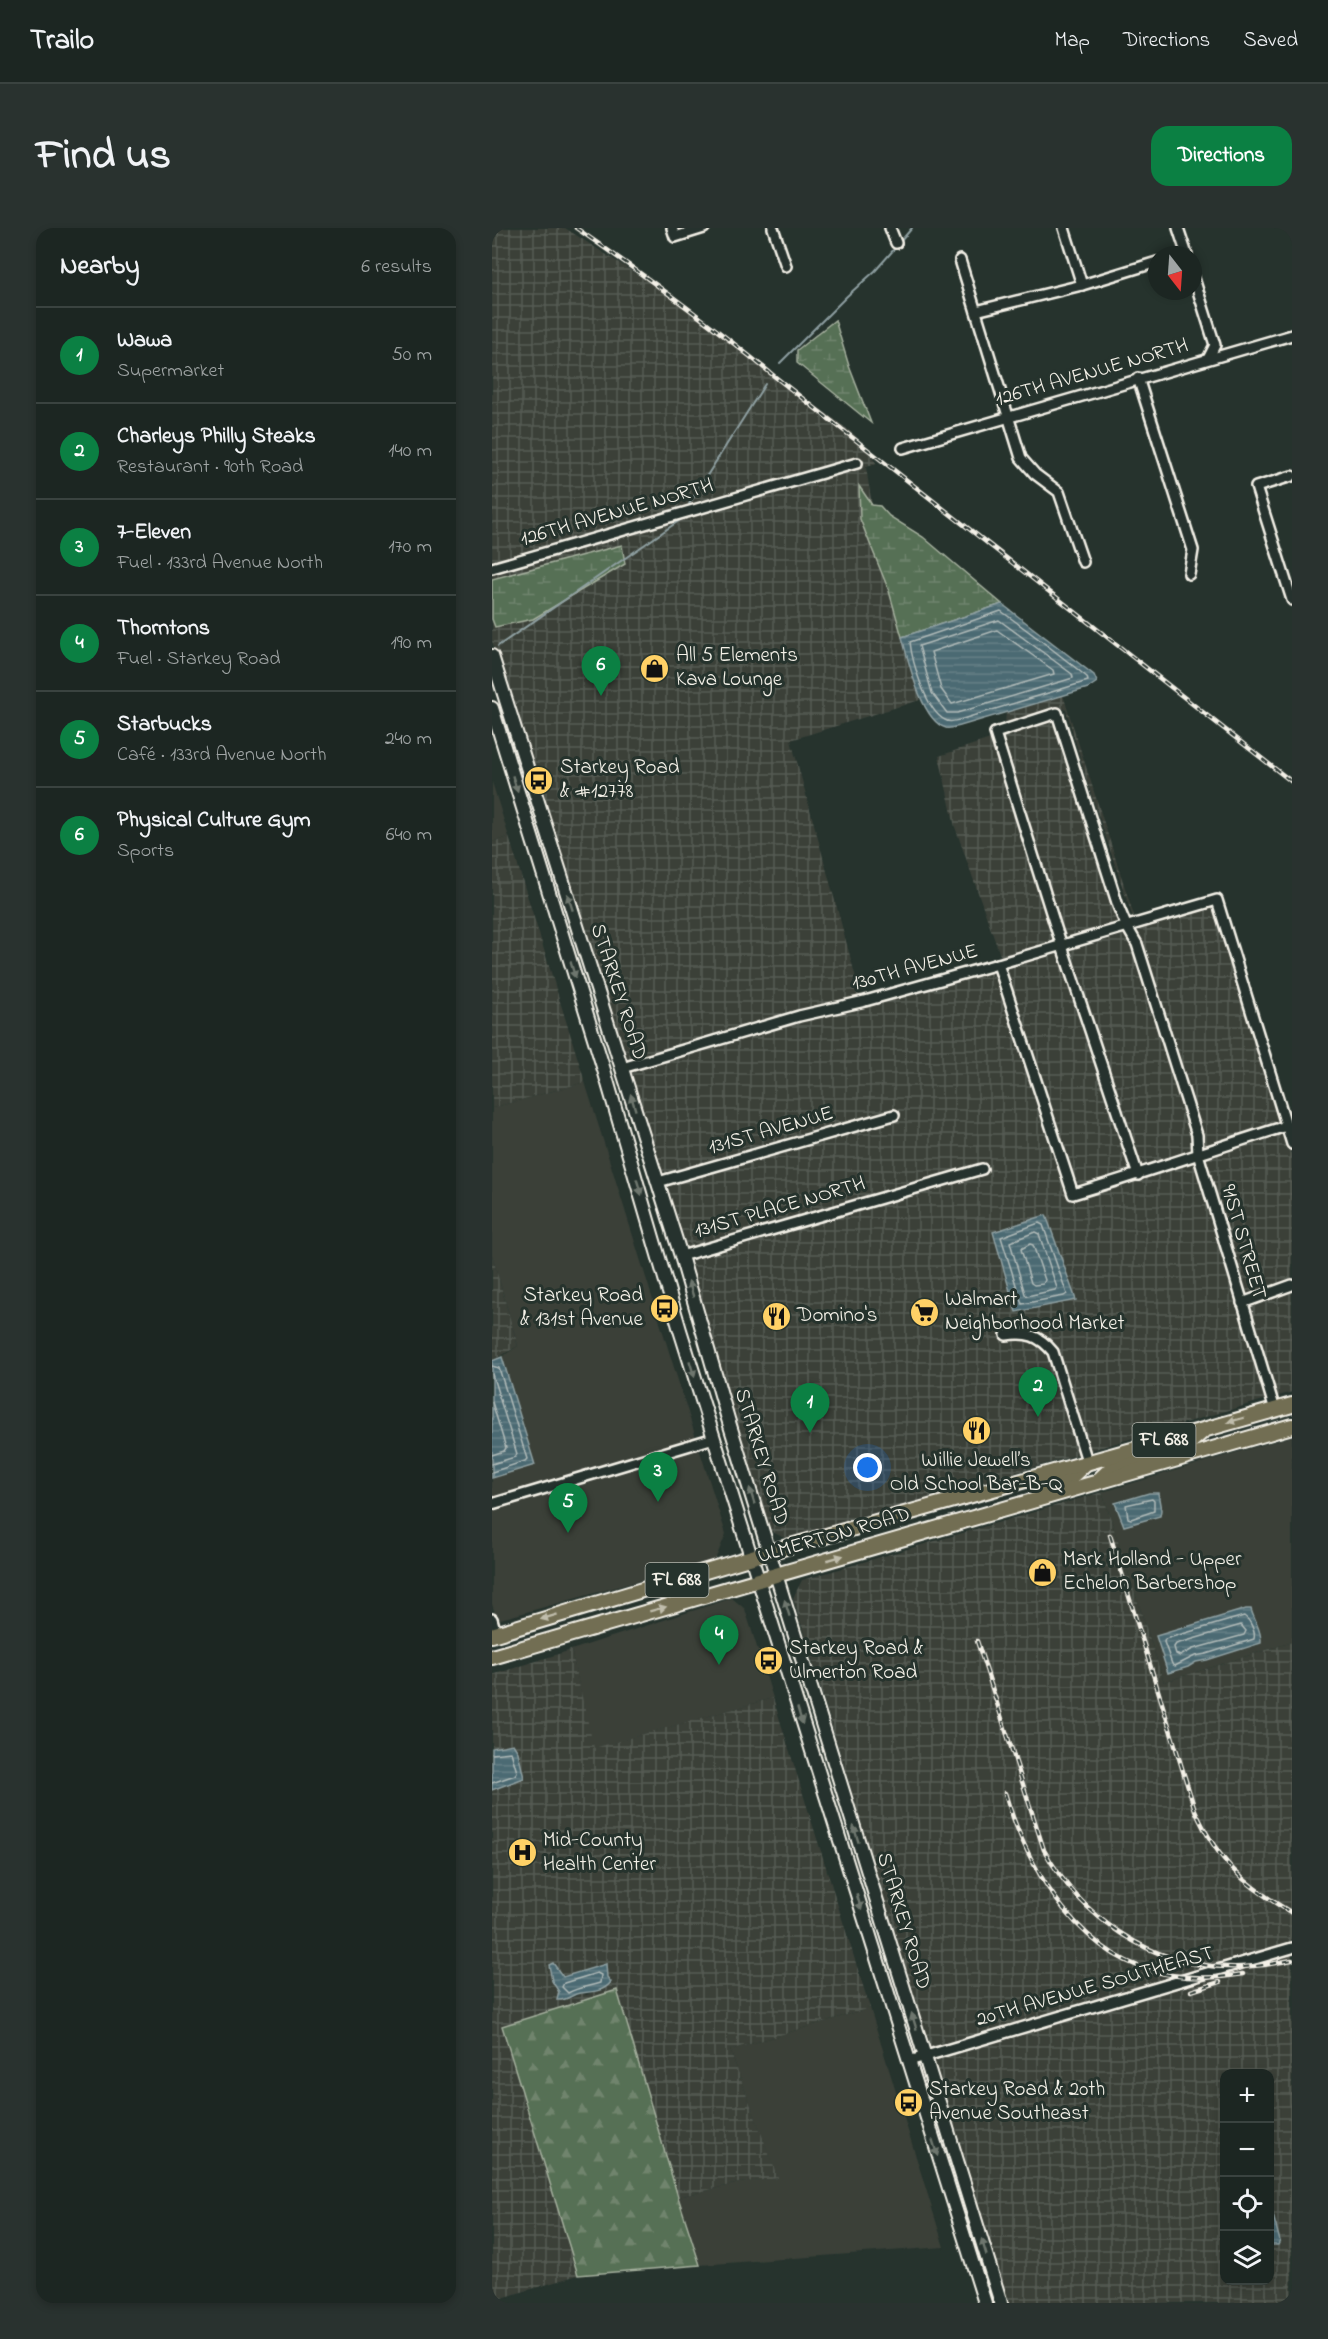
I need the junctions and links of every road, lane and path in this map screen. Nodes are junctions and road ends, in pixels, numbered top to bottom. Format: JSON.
{"nodes":[{"id":1,"x":704,"y":228,"type":"edge"},
{"id":2,"x":773,"y":228,"type":"edge"},
{"id":3,"x":890,"y":228,"type":"edge"},
{"id":4,"x":1064,"y":228,"type":"edge"},
{"id":5,"x":1178,"y":228,"type":"edge"},
{"id":6,"x":673,"y":232,"type":"edge"},
{"id":7,"x":896,"y":243,"type":"dead end"},
{"id":8,"x":1182,"y":246,"type":"edge"},
{"id":9,"x":960,"y":260,"type":"dead end"},
{"id":10,"x":1148,"y":265,"type":"edge"},
{"id":11,"x":786,"y":266,"type":"dead end"},
{"id":12,"x":1082,"y":285,"type":"junction"},
{"id":13,"x":1201,"y":300,"type":"edge"},
{"id":14,"x":976,"y":311,"type":"junction"},
{"id":15,"x":1292,"y":334,"type":"edge"},
{"id":16,"x":1209,"y":357,"type":"junction"},
{"id":17,"x":1138,"y":378,"type":"junction"},
{"id":18,"x":1008,"y":416,"type":"junction"},
{"id":19,"x":903,"y":448,"type":"dead end"},
{"id":20,"x":856,"y":463,"type":"dead end"},
{"id":21,"x":1292,"y":476,"type":"edge"},
{"id":22,"x":1083,"y":562,"type":"dead end"},
{"id":23,"x":492,"y":568,"type":"edge"},
{"id":24,"x":1189,"y":574,"type":"dead end"},
{"id":25,"x":1291,"y":600,"type":"edge"},
{"id":26,"x":492,"y":656,"type":"edge"},
{"id":27,"x":492,"y":708,"type":"edge"},
{"id":28,"x":1126,"y":925,"type":"junction"},
{"id":29,"x":1062,"y":944,"type":"junction"},
{"id":30,"x":998,"y":964,"type":"junction"},
{"id":31,"x":583,"y":1004,"type":"junction"},
{"id":32,"x":622,"y":1068,"type":"junction"},
{"id":33,"x":610,"y":1091,"type":"junction"},
{"id":34,"x":894,"y":1115,"type":"dead end"},
{"id":35,"x":1286,"y":1126,"type":"junction"},
{"id":36,"x":1292,"y":1144,"type":"edge"},
{"id":37,"x":1198,"y":1154,"type":"junction"},
{"id":38,"x":982,"y":1168,"type":"dead end"},
{"id":39,"x":1138,"y":1175,"type":"junction"},
{"id":40,"x":658,"y":1182,"type":"junction"},
{"id":41,"x":681,"y":1256,"type":"junction"},
{"id":42,"x":1292,"y":1286,"type":"edge"},
{"id":43,"x":1242,"y":1303,"type":"junction"},
{"id":44,"x":674,"y":1308,"type":"junction"},
{"id":45,"x":702,"y":1328,"type":"junction"},
{"id":46,"x":1006,"y":1335,"type":"dead end"},
{"id":47,"x":1292,"y":1404,"type":"edge"},
{"id":48,"x":1275,"y":1410,"type":"junction"},
{"id":49,"x":1292,"y":1414,"type":"edge"},
{"id":50,"x":1292,"y":1425,"type":"edge"},
{"id":51,"x":1205,"y":1428,"type":"junction"},
{"id":52,"x":714,"y":1438,"type":"junction"},
{"id":53,"x":1249,"y":1438,"type":"junction"},
{"id":54,"x":1087,"y":1461,"type":"junction"},
{"id":55,"x":1096,"y":1482,"type":"junction"},
{"id":56,"x":1039,"y":1498,"type":"junction"},
{"id":57,"x":492,"y":1504,"type":"edge"},
{"id":58,"x":769,"y":1552,"type":"junction"},
{"id":59,"x":751,"y":1557,"type":"junction"},
{"id":60,"x":776,"y":1575,"type":"junction"},
{"id":61,"x":759,"y":1580,"type":"junction"},
{"id":62,"x":492,"y":1619,"type":"edge"},
{"id":63,"x":494,"y":1634,"type":"edge"},
{"id":64,"x":492,"y":1657,"type":"edge"},
{"id":65,"x":1292,"y":1948,"type":"edge"},
{"id":66,"x":924,"y":2056,"type":"junction"},
{"id":67,"x":909,"y":2061,"type":"junction"},
{"id":68,"x":985,"y":2303,"type":"edge"},
{"id":69,"x":1001,"y":2303,"type":"edge"}],
"edges":[{"from":1,"to":6,"type":"street"},
{"from":2,"to":11,"type":"street"},
{"from":3,"to":7,"type":"street"},
{"from":4,"to":12,"type":"street"},
{"from":5,"to":8,"type":"street"},
{"from":9,"to":14,"type":"street"},
{"from":10,"to":12,"type":"street"},
{"from":12,"to":14,"type":"street"},
{"from":13,"to":16,"type":"street"},
{"from":14,"to":18,"type":"street"},
{"from":15,"to":16,"type":"street","name":"126TH AVENUE NORTH"},
{"from":16,"to":17,"type":"street","name":"126TH AVENUE NORTH"},
{"from":17,"to":18,"type":"street","name":"126TH AVENUE NORTH"},
{"from":17,"to":24,"type":"street"},
{"from":18,"to":19,"type":"street","name":"126TH AVENUE NORTH"},
{"from":18,"to":22,"type":"street"},
{"from":20,"to":23,"type":"street","name":"126TH AVENUE NORTH"},
{"from":21,"to":25,"type":"street"},
{"from":32,"to":26,"type":"main road","name":"STARKEY ROAD","one_way":true},
{"from":27,"to":31,"type":"main road","name":"STARKEY ROAD","one_way":true},
{"from":28,"to":29,"type":"street","name":"130TH AVENUE"},
{"from":28,"to":29,"type":"street","name":"91ST STREET"},
{"from":28,"to":35,"type":"street","name":"130TH AVENUE"},
{"from":28,"to":37,"type":"street","name":"91ST STREET"},
{"from":29,"to":30,"type":"street","name":"130TH AVENUE"},
{"from":29,"to":39,"type":"street"},
{"from":30,"to":32,"type":"street","name":"130TH AVENUE"},
{"from":30,"to":39,"type":"street"},
{"from":31,"to":32,"type":"main road"},
{"from":31,"to":33,"type":"main road","name":"STARKEY ROAD"},
{"from":32,"to":33,"type":"main road"},
{"from":40,"to":32,"type":"main road","name":"STARKEY ROAD","one_way":true},
{"from":33,"to":44,"type":"main road","name":"STARKEY ROAD","one_way":true},
{"from":34,"to":40,"type":"street","name":"131ST AVENUE"},
{"from":35,"to":36,"type":"street"},
{"from":35,"to":37,"type":"street"},
{"from":37,"to":39,"type":"street"},
{"from":37,"to":43,"type":"street","name":"91ST STREET"},
{"from":38,"to":41,"type":"street","name":"131ST PLACE NORTH"},
{"from":40,"to":41,"type":"main road","name":"STARKEY ROAD"},
{"from":45,"to":41,"type":"main road","name":"STARKEY ROAD","one_way":true},
{"from":42,"to":43,"type":"street"},
{"from":43,"to":48,"type":"street","name":"91ST STREET"},
{"from":44,"to":45,"type":"main road"},
{"from":44,"to":52,"type":"main road","name":"STARKEY ROAD","one_way":true},
{"from":58,"to":45,"type":"main road","name":"STARKEY ROAD","one_way":true},
{"from":46,"to":54,"type":"street"},
{"from":47,"to":48,"type":"main road","name":"ULMERTON ROAD","number":"FL 688"},
{"from":48,"to":51,"type":"main road","name":"ULMERTON ROAD","number":"FL 688","one_way":true},
{"from":49,"to":53,"type":"main road"},
{"from":50,"to":53,"type":"main road","name":"ULMERTON ROAD","number":"FL 688"},
{"from":51,"to":54,"type":"main road","name":"ULMERTON ROAD","number":"FL 688"},
{"from":51,"to":55,"type":"main road"},
{"from":52,"to":57,"type":"street"},
{"from":52,"to":59,"type":"main road","name":"STARKEY ROAD"},
{"from":53,"to":55,"type":"main road","name":"ULMERTON ROAD","number":"FL 688"},
{"from":54,"to":56,"type":"main road"},
{"from":54,"to":58,"type":"main road","name":"ULMERTON ROAD","number":"FL 688"},
{"from":55,"to":56,"type":"main road","name":"ULMERTON ROAD","number":"FL 688"},
{"from":60,"to":56,"type":"main road","name":"ULMERTON ROAD","number":"FL 688","one_way":true},
{"from":58,"to":59,"type":"main road","name":"ULMERTON ROAD","number":"FL 688"},
{"from":58,"to":60,"type":"main road","name":"STARKEY ROAD"},
{"from":59,"to":61,"type":"main road","name":"STARKEY ROAD"},
{"from":59,"to":63,"type":"main road","name":"ULMERTON ROAD","number":"FL 688","one_way":true},
{"from":60,"to":61,"type":"main road","name":"ULMERTON ROAD","number":"FL 688"},
{"from":66,"to":60,"type":"main road","name":"STARKEY ROAD","one_way":true},
{"from":64,"to":61,"type":"main road","name":"ULMERTON ROAD","number":"FL 688","one_way":true},
{"from":61,"to":67,"type":"main road","name":"STARKEY ROAD","one_way":true},
{"from":62,"to":63,"type":"street"},
{"from":65,"to":66,"type":"street","name":"20TH AVENUE SOUTHEAST"},
{"from":66,"to":67,"type":"street","name":"20TH AVENUE SOUTHEAST"},
{"from":69,"to":66,"type":"main road","name":"STARKEY ROAD","one_way":true},
{"from":67,"to":68,"type":"main road","name":"STARKEY ROAD","one_way":true}]}
